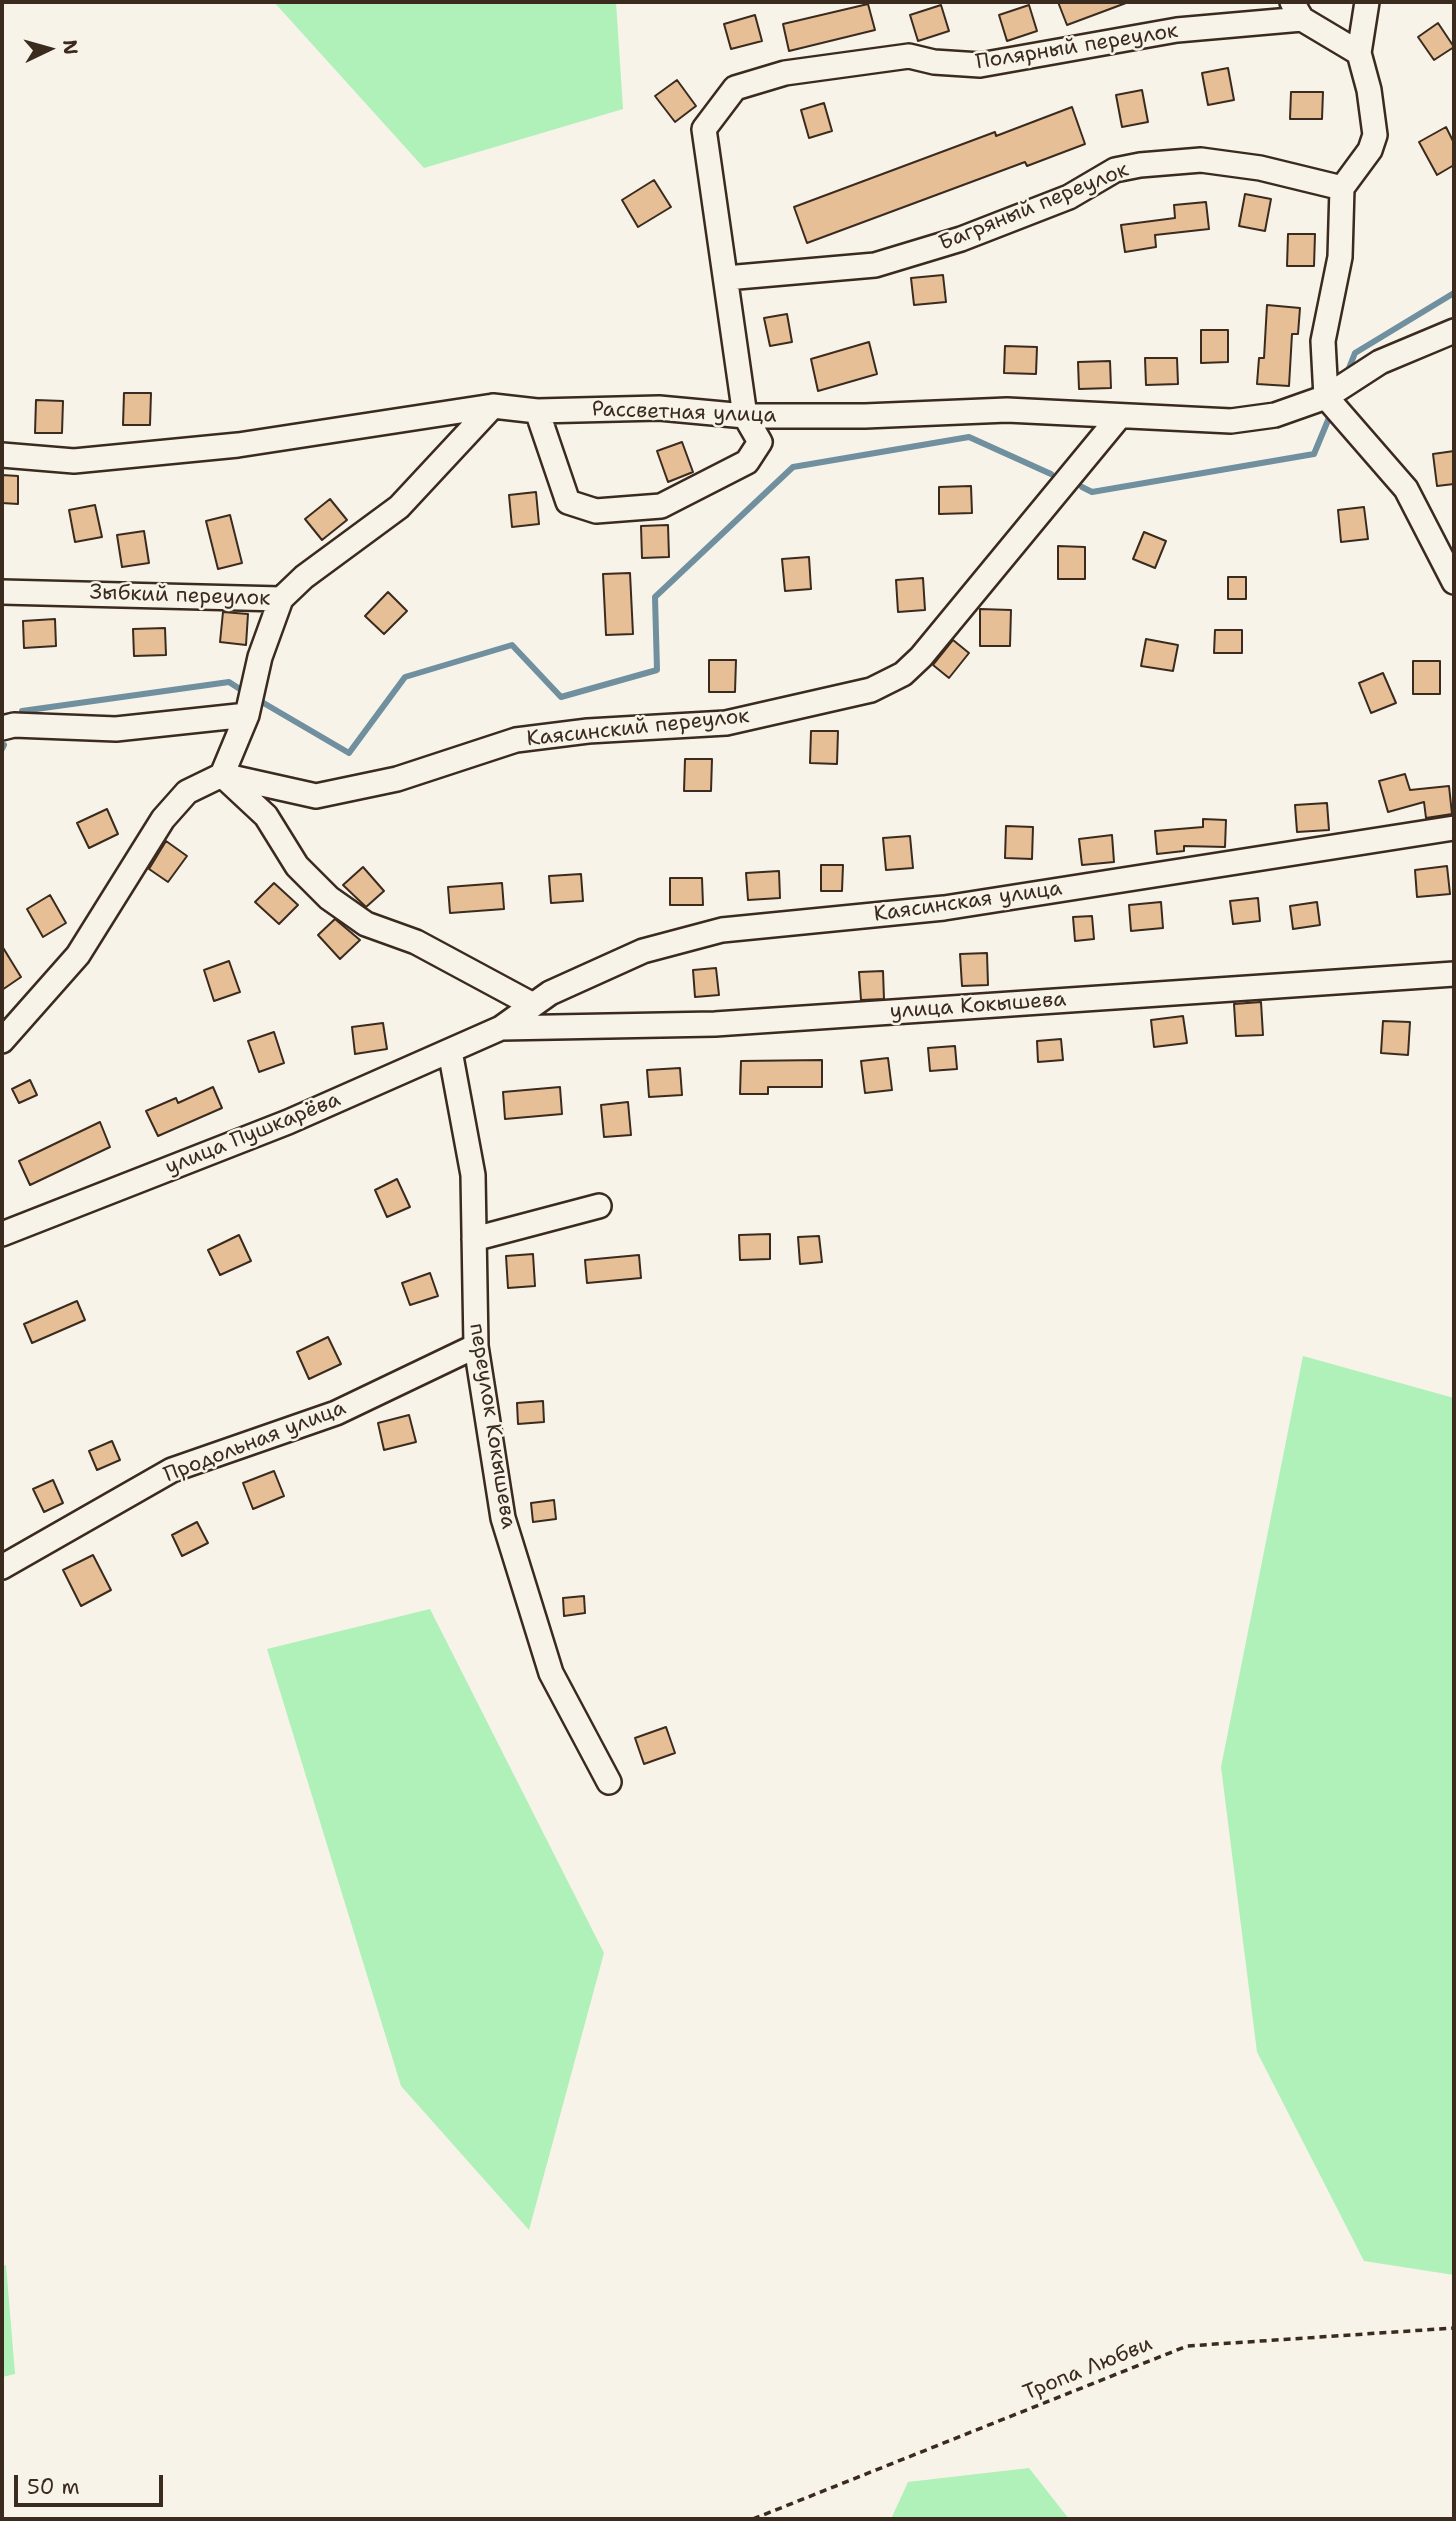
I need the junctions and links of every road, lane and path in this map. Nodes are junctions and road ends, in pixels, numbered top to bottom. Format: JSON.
{"nodes":[{"id":1,"x":1367,"y":2,"type":"edge"},
{"id":2,"x":1297,"y":10,"type":"edge"},
{"id":3,"x":1359,"y":53,"type":"junction"},
{"id":4,"x":1342,"y":188,"type":"junction"},
{"id":5,"x":726,"y":278,"type":"junction"},
{"id":6,"x":1454,"y":331,"type":"edge"},
{"id":7,"x":1326,"y":397,"type":"junction"},
{"id":8,"x":493,"y":406,"type":"junction"},
{"id":9,"x":537,"y":411,"type":"junction"},
{"id":10,"x":745,"y":416,"type":"junction"},
{"id":11,"x":1119,"y":417,"type":"junction"},
{"id":12,"x":2,"y":455,"type":"edge"},
{"id":13,"x":1454,"y":582,"type":"edge"},
{"id":14,"x":2,"y":592,"type":"edge"},
{"id":15,"x":281,"y":599,"type":"junction"},
{"id":16,"x":247,"y":712,"type":"junction"},
{"id":17,"x":2,"y":728,"type":"edge"},
{"id":18,"x":222,"y":775,"type":"junction"},
{"id":19,"x":1454,"y":828,"type":"edge"},
{"id":20,"x":1454,"y":974,"type":"edge"},
{"id":21,"x":533,"y":1005,"type":"junction"},
{"id":22,"x":501,"y":1028,"type":"junction"},
{"id":23,"x":2,"y":1041,"type":"edge"},
{"id":24,"x":450,"y":1051,"type":"junction"},
{"id":25,"x":599,"y":1206,"type":"dead end"},
{"id":26,"x":2,"y":1234,"type":"edge"},
{"id":27,"x":474,"y":1238,"type":"junction"},
{"id":28,"x":476,"y":1346,"type":"junction"},
{"id":29,"x":2,"y":1567,"type":"edge"},
{"id":30,"x":610,"y":1782,"type":"dead end"},
{"id":31,"x":1454,"y":2328,"type":"edge"},
{"id":32,"x":753,"y":2519,"type":"edge"}],
"edges":[{"from":1,"to":3,"type":"street"},
{"from":2,"to":3,"type":"street"},
{"from":2,"to":5,"type":"street","name":"Полярный переулок"},
{"from":3,"to":4,"type":"street"},
{"from":4,"to":5,"type":"street","name":"Багряный переулок"},
{"from":4,"to":7,"type":"street"},
{"from":5,"to":10,"type":"street","name":"Полярный переулок"},
{"from":6,"to":7,"type":"street","name":"Рассветная улица"},
{"from":7,"to":11,"type":"street","name":"Рассветная улица"},
{"from":7,"to":13,"type":"street"},
{"from":8,"to":9,"type":"street","name":"Рассветная улица"},
{"from":8,"to":12,"type":"street","name":"Рассветная улица"},
{"from":8,"to":15,"type":"street","name":"Зыбкий переулок"},
{"from":9,"to":10,"type":"street","name":"Рассветная улица"},
{"from":9,"to":10,"type":"street","name":"Полярный переулок"},
{"from":10,"to":11,"type":"street","name":"Рассветная улица"},
{"from":11,"to":18,"type":"street","name":"Каясинский переулок"},
{"from":14,"to":15,"type":"street","name":"Зыбкий переулок"},
{"from":15,"to":16,"type":"street"},
{"from":16,"to":17,"type":"street"},
{"from":16,"to":18,"type":"street"},
{"from":18,"to":21,"type":"street"},
{"from":18,"to":23,"type":"street"},
{"from":19,"to":21,"type":"street","name":"Каясинская улица"},
{"from":20,"to":22,"type":"street","name":"улица Кокышева"},
{"from":21,"to":22,"type":"street","name":"Каясинская улица"},
{"from":22,"to":24,"type":"street","name":"улица Пушкарёва"},
{"from":24,"to":26,"type":"street","name":"улица Пушкарёва"},
{"from":24,"to":27,"type":"street","name":"переулок Кокышева"},
{"from":25,"to":27,"type":"street"},
{"from":27,"to":28,"type":"street","name":"переулок Кокышева"},
{"from":28,"to":29,"type":"street","name":"Продольная улица"},
{"from":28,"to":30,"type":"street","name":"переулок Кокышева"},
{"from":31,"to":32,"type":"path","name":"Тропа Любви"}]}
